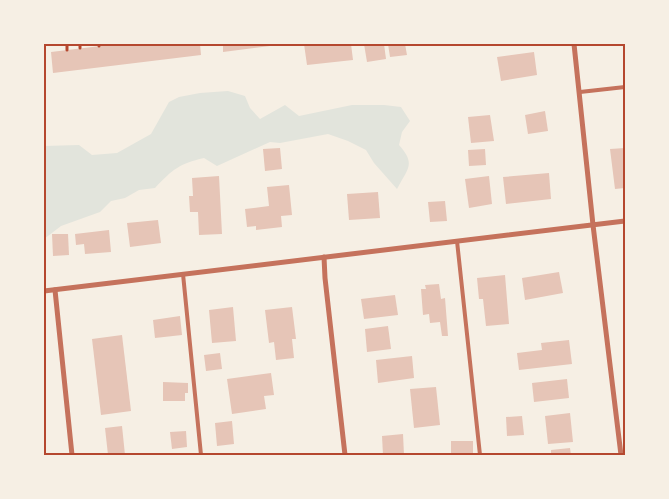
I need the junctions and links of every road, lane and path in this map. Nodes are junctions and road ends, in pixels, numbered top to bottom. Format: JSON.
{"nodes":[{"id":1,"x":67,"y":44,"type":"edge"},
{"id":2,"x":574,"y":44,"type":"edge"},
{"id":3,"x":68,"y":50,"type":"dead end"},
{"id":4,"x":625,"y":87,"type":"edge"},
{"id":5,"x":580,"y":92,"type":"junction"},
{"id":6,"x":625,"y":221,"type":"edge"},
{"id":7,"x":593,"y":225,"type":"junction"},
{"id":8,"x":457,"y":241,"type":"junction"},
{"id":9,"x":324,"y":257,"type":"junction"},
{"id":10,"x":183,"y":274,"type":"junction"},
{"id":11,"x":55,"y":290,"type":"junction"},
{"id":12,"x":44,"y":291,"type":"edge"},
{"id":13,"x":72,"y":455,"type":"edge"},
{"id":14,"x":202,"y":455,"type":"edge"},
{"id":15,"x":346,"y":455,"type":"edge"},
{"id":16,"x":480,"y":455,"type":"edge"},
{"id":17,"x":621,"y":455,"type":"edge"}],
"edges":[{"from":1,"to":3,"type":"path"},
{"from":2,"to":5,"type":"street"},
{"from":4,"to":5,"type":"lane"},
{"from":5,"to":7,"type":"street"},
{"from":6,"to":7,"type":"street"},
{"from":7,"to":8,"type":"street"},
{"from":7,"to":17,"type":"street"},
{"from":8,"to":9,"type":"street"},
{"from":8,"to":16,"type":"lane"},
{"from":9,"to":10,"type":"street"},
{"from":9,"to":15,"type":"street"},
{"from":10,"to":11,"type":"street"},
{"from":10,"to":14,"type":"lane"},
{"from":11,"to":12,"type":"street"},
{"from":11,"to":13,"type":"street"}]}
